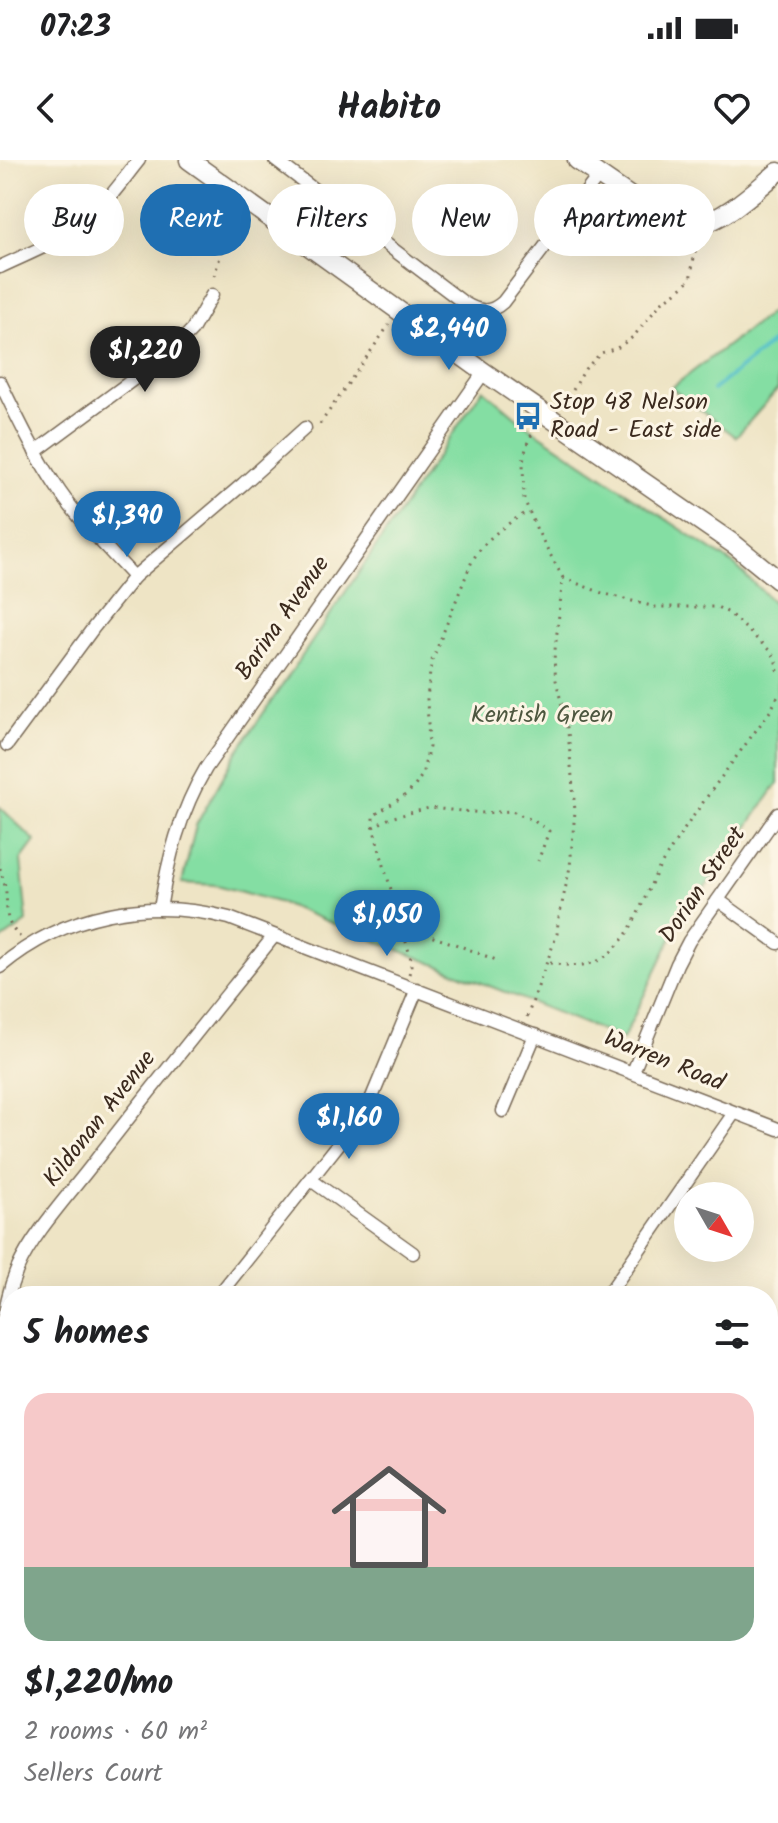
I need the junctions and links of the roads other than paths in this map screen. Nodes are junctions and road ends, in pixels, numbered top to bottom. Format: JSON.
{"nodes":[{"id":1,"x":139,"y":160,"type":"edge"},
{"id":2,"x":189,"y":160,"type":"edge"},
{"id":3,"x":275,"y":160,"type":"edge"},
{"id":4,"x":577,"y":160,"type":"edge"},
{"id":5,"x":778,"y":172,"type":"edge"},
{"id":6,"x":599,"y":175,"type":"junction"},
{"id":7,"x":0,"y":267,"type":"edge"},
{"id":8,"x":212,"y":295,"type":"dead end"},
{"id":9,"x":484,"y":372,"type":"junction"},
{"id":10,"x":0,"y":382,"type":"edge"},
{"id":11,"x":305,"y":428,"type":"dead end"},
{"id":12,"x":35,"y":452,"type":"junction"},
{"id":13,"x":735,"y":545,"type":"junction"},
{"id":14,"x":778,"y":567,"type":"edge"},
{"id":15,"x":134,"y":577,"type":"junction"},
{"id":16,"x":778,"y":580,"type":"edge"},
{"id":17,"x":7,"y":745,"type":"dead end"},
{"id":18,"x":778,"y":814,"type":"edge"},
{"id":19,"x":718,"y":900,"type":"junction"},
{"id":20,"x":160,"y":909,"type":"junction"},
{"id":21,"x":274,"y":936,"type":"junction"},
{"id":22,"x":778,"y":943,"type":"edge"},
{"id":23,"x":0,"y":967,"type":"edge"},
{"id":24,"x":411,"y":987,"type":"junction"},
{"id":25,"x":535,"y":1035,"type":"junction"},
{"id":26,"x":633,"y":1072,"type":"junction"},
{"id":27,"x":503,"y":1111,"type":"dead end"},
{"id":28,"x":734,"y":1113,"type":"junction"},
{"id":29,"x":778,"y":1129,"type":"edge"},
{"id":30,"x":311,"y":1180,"type":"junction"},
{"id":31,"x":413,"y":1253,"type":"dead end"},
{"id":32,"x":6,"y":1282,"type":"edge"},
{"id":33,"x":226,"y":1286,"type":"edge"},
{"id":34,"x":614,"y":1286,"type":"edge"}],
"edges":[{"from":1,"to":7,"type":"street"},
{"from":2,"to":9,"type":"main road"},
{"from":3,"to":6,"type":"street"},
{"from":4,"to":6,"type":"main road"},
{"from":5,"to":6,"type":"main road"},
{"from":8,"to":12,"type":"street"},
{"from":9,"to":13,"type":"main road"},
{"from":9,"to":20,"type":"street","name":"Barina Avenue"},
{"from":10,"to":12,"type":"street"},
{"from":11,"to":15,"type":"street"},
{"from":12,"to":15,"type":"street"},
{"from":13,"to":14,"type":"main road"},
{"from":13,"to":16,"type":"main road"},
{"from":15,"to":17,"type":"street"},
{"from":18,"to":19,"type":"street","name":"Dorian Street"},
{"from":19,"to":22,"type":"street"},
{"from":19,"to":26,"type":"street","name":"Dorian Street"},
{"from":20,"to":21,"type":"street","name":"Warren Road"},
{"from":20,"to":23,"type":"street","name":"Warren Road"},
{"from":21,"to":24,"type":"street","name":"Warren Road"},
{"from":21,"to":32,"type":"street","name":"Kildonan Avenue"},
{"from":24,"to":25,"type":"street","name":"Warren Road"},
{"from":24,"to":30,"type":"street"},
{"from":25,"to":26,"type":"street","name":"Warren Road"},
{"from":25,"to":27,"type":"street"},
{"from":26,"to":28,"type":"street","name":"Warren Road"},
{"from":28,"to":29,"type":"street","name":"Warren Road"},
{"from":28,"to":34,"type":"street"},
{"from":30,"to":31,"type":"street"},
{"from":30,"to":33,"type":"street"}]}
